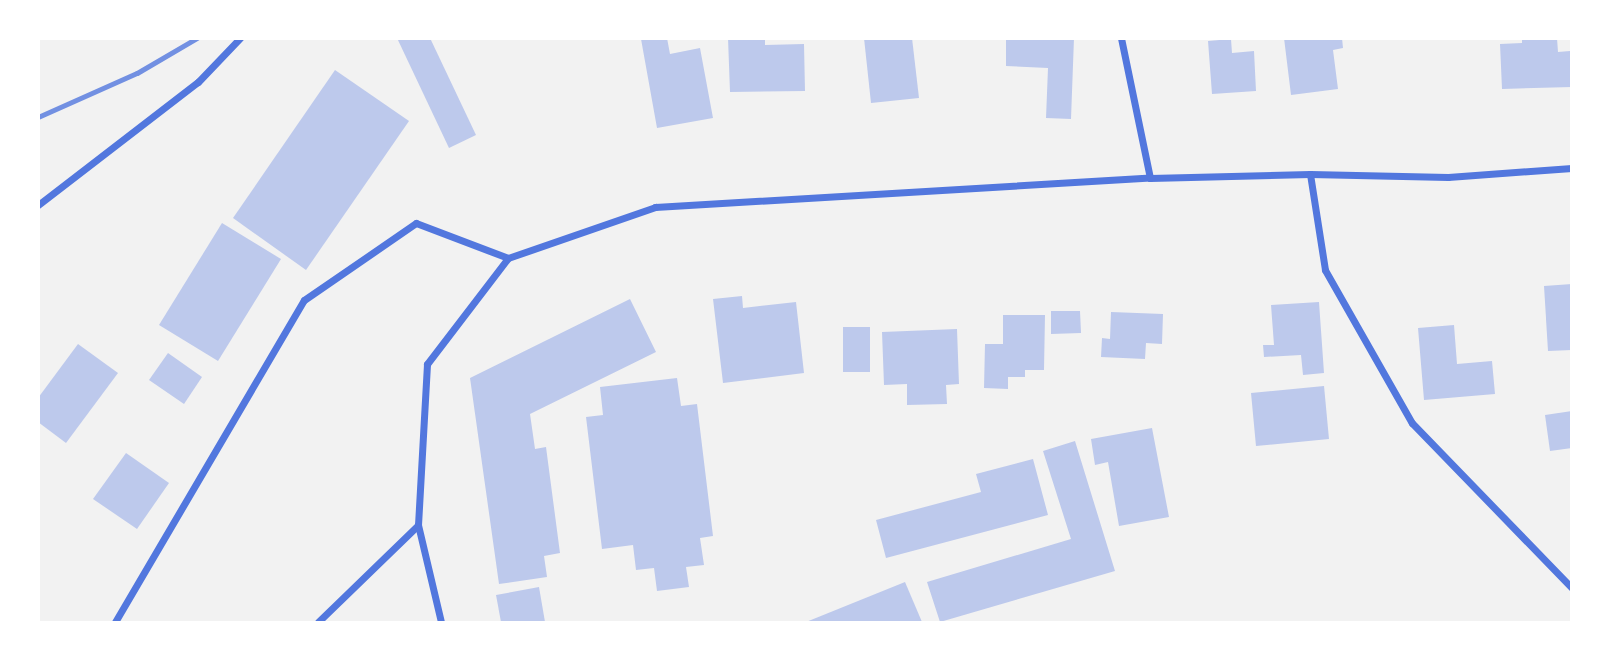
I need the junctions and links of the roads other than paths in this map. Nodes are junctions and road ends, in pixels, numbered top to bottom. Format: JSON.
{"nodes":[{"id":1,"x":240,"y":38,"type":"edge"},
{"id":2,"x":1121,"y":38,"type":"edge"},
{"id":3,"x":1572,"y":167,"type":"edge"},
{"id":4,"x":1310,"y":174,"type":"junction"},
{"id":5,"x":1150,"y":178,"type":"junction"},
{"id":6,"x":38,"y":205,"type":"edge"},
{"id":7,"x":508,"y":258,"type":"junction"},
{"id":8,"x":418,"y":525,"type":"junction"},
{"id":9,"x":1572,"y":587,"type":"edge"},
{"id":10,"x":115,"y":622,"type":"edge"},
{"id":11,"x":318,"y":622,"type":"edge"},
{"id":12,"x":441,"y":622,"type":"edge"}],
"edges":[{"from":1,"to":6,"type":"street"},
{"from":2,"to":5,"type":"street"},
{"from":3,"to":4,"type":"street"},
{"from":4,"to":5,"type":"street"},
{"from":4,"to":9,"type":"street"},
{"from":5,"to":7,"type":"street"},
{"from":7,"to":8,"type":"street"},
{"from":7,"to":10,"type":"street"},
{"from":8,"to":11,"type":"street"},
{"from":8,"to":12,"type":"street"}]}
